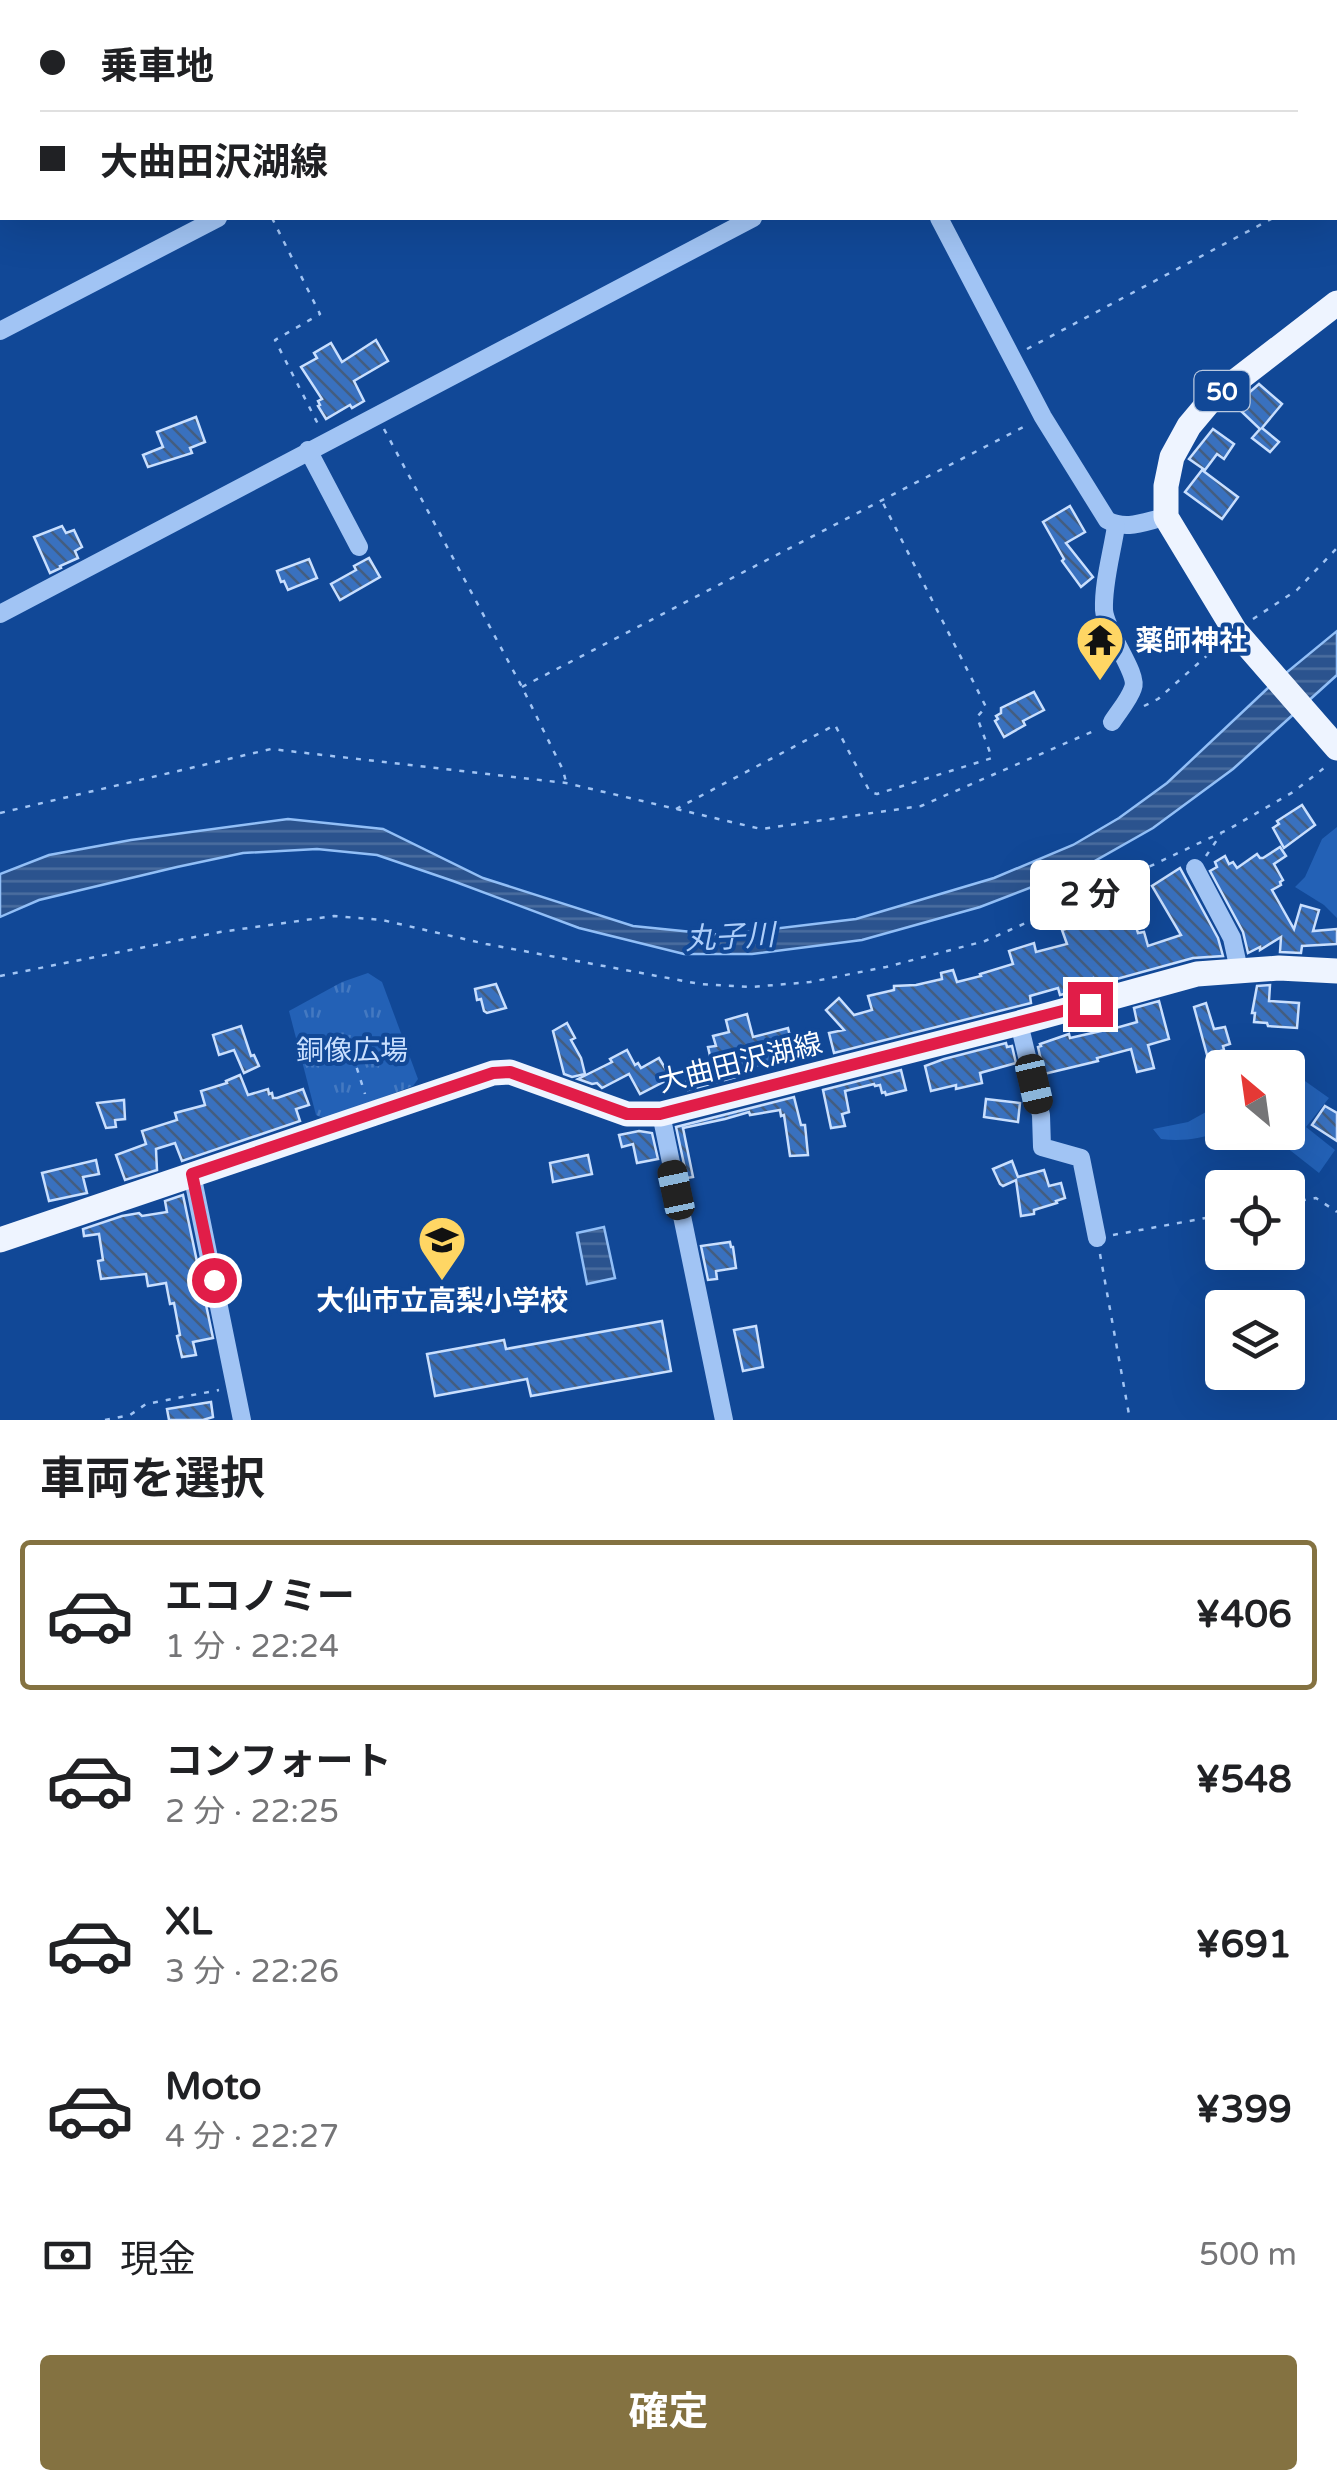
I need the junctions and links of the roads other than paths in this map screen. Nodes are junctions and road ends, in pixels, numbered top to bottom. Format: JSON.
{"nodes":[{"id":1,"x":214,"y":220,"type":"edge"},
{"id":2,"x":750,"y":220,"type":"edge"},
{"id":3,"x":940,"y":220,"type":"edge"},
{"id":4,"x":1337,"y":303,"type":"edge"},
{"id":5,"x":0,"y":331,"type":"edge"},
{"id":6,"x":308,"y":450,"type":"junction"},
{"id":7,"x":1166,"y":517,"type":"junction"},
{"id":8,"x":1116,"y":526,"type":"junction"},
{"id":9,"x":359,"y":547,"type":"dead end"},
{"id":10,"x":0,"y":614,"type":"edge"},
{"id":11,"x":1112,"y":722,"type":"road end"},
{"id":12,"x":1337,"y":748,"type":"edge"},
{"id":13,"x":1195,"y":868,"type":"road end"},
{"id":14,"x":1239,"y":970,"type":"junction"},
{"id":15,"x":1337,"y":971,"type":"edge"},
{"id":16,"x":1019,"y":1023,"type":"junction"},
{"id":17,"x":660,"y":1114,"type":"junction"},
{"id":18,"x":192,"y":1174,"type":"junction"},
{"id":19,"x":1097,"y":1238,"type":"road end"},
{"id":20,"x":0,"y":1240,"type":"edge"},
{"id":21,"x":242,"y":1420,"type":"edge"},
{"id":22,"x":724,"y":1420,"type":"edge"}],
"edges":[{"from":1,"to":5,"type":"street"},
{"from":2,"to":6,"type":"street"},
{"from":3,"to":8,"type":"street"},
{"from":4,"to":7,"type":"main road","number":"50"},
{"from":6,"to":9,"type":"street"},
{"from":6,"to":10,"type":"street"},
{"from":7,"to":8,"type":"street"},
{"from":7,"to":12,"type":"main road"},
{"from":8,"to":11,"type":"street"},
{"from":13,"to":14,"type":"street"},
{"from":14,"to":15,"type":"main road","name":"大曲田沢湖線"},
{"from":14,"to":16,"type":"main road","name":"大曲田沢湖線"},
{"from":16,"to":17,"type":"main road","name":"大曲田沢湖線"},
{"from":16,"to":19,"type":"street"},
{"from":17,"to":18,"type":"main road","name":"大曲田沢湖線"},
{"from":17,"to":22,"type":"street"},
{"from":18,"to":20,"type":"main road","name":"大曲田沢湖線"},
{"from":18,"to":21,"type":"street"}]}
